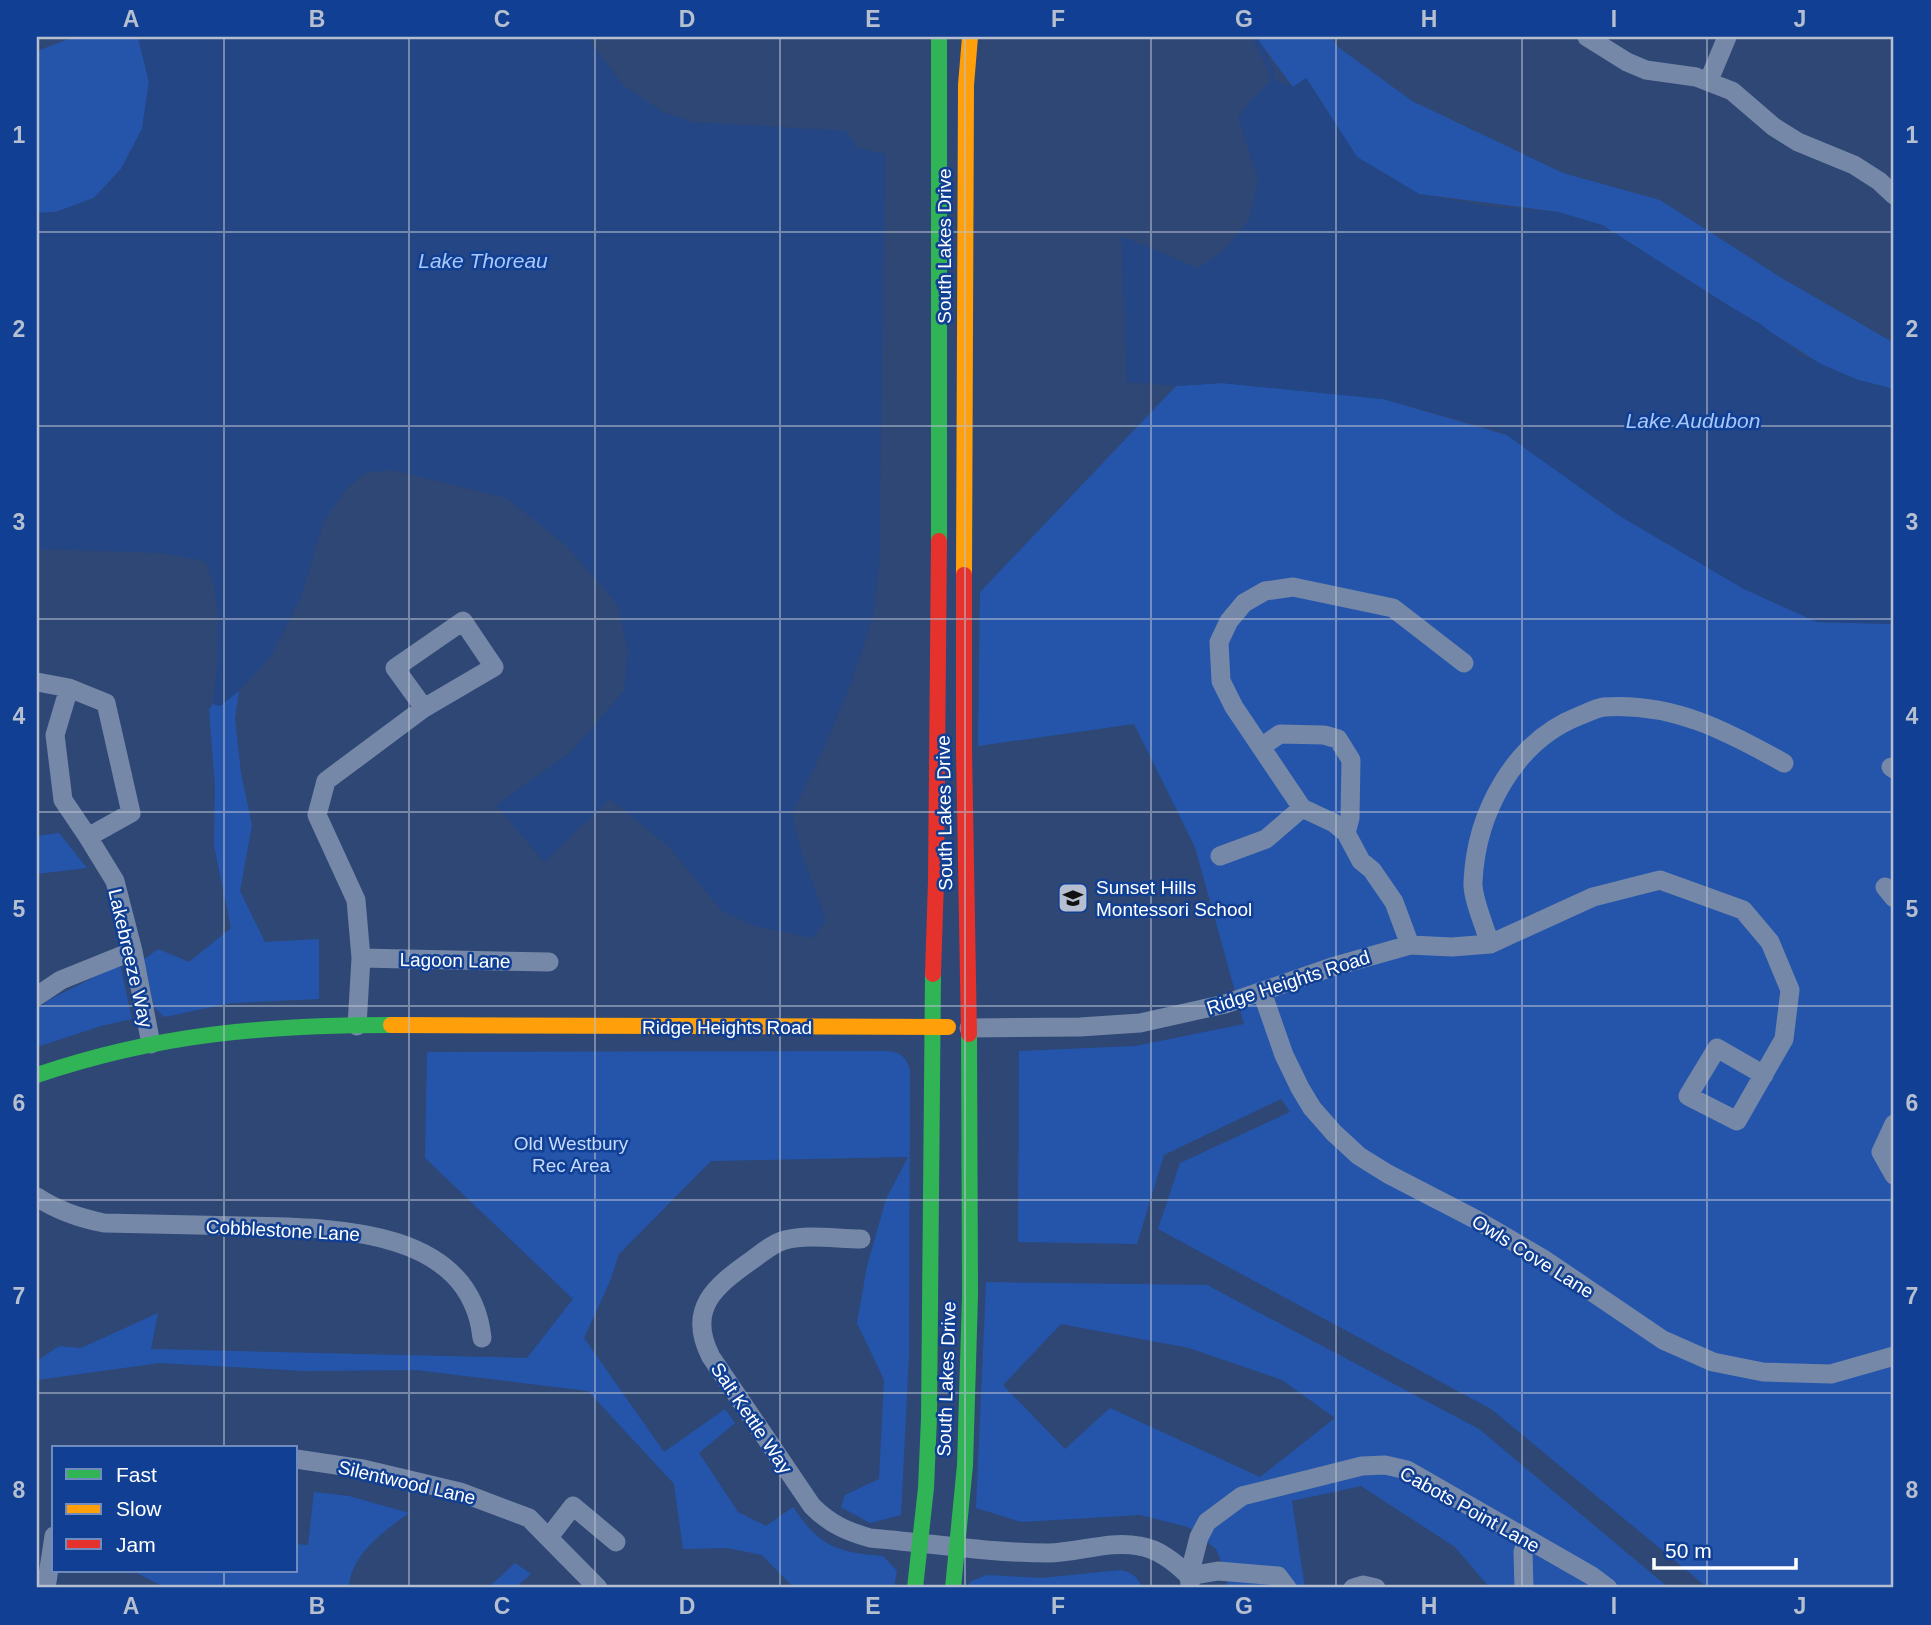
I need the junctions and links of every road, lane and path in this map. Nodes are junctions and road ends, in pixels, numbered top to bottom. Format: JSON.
{"nodes":[{"id":1,"x":939,"y":37,"type":"edge"},
{"id":2,"x":970,"y":37,"type":"edge"},
{"id":3,"x":1587,"y":37,"type":"edge"},
{"id":4,"x":1727,"y":37,"type":"edge"},
{"id":5,"x":1709,"y":80,"type":"junction"},
{"id":6,"x":1894,"y":195,"type":"edge"},
{"id":7,"x":1464,"y":663,"type":"dead end"},
{"id":8,"x":37,"y":682,"type":"edge"},
{"id":9,"x":69,"y":688,"type":"junction"},
{"id":10,"x":424,"y":708,"type":"junction"},
{"id":11,"x":1261,"y":747,"type":"junction"},
{"id":12,"x":1784,"y":764,"type":"dead end"},
{"id":13,"x":1302,"y":808,"type":"junction"},
{"id":14,"x":1346,"y":833,"type":"junction"},
{"id":15,"x":88,"y":836,"type":"junction"},
{"id":16,"x":1220,"y":856,"type":"dead end"},
{"id":17,"x":1490,"y":944,"type":"junction"},
{"id":18,"x":1410,"y":945,"type":"junction"},
{"id":19,"x":132,"y":951,"type":"junction"},
{"id":20,"x":361,"y":958,"type":"junction"},
{"id":21,"x":549,"y":962,"type":"dead end"},
{"id":22,"x":1262,"y":992,"type":"junction"},
{"id":23,"x":37,"y":996,"type":"edge"},
{"id":24,"x":357,"y":1026,"type":"junction"},
{"id":25,"x":931,"y":1027,"type":"junction"},
{"id":26,"x":969,"y":1028,"type":"junction"},
{"id":27,"x":151,"y":1044,"type":"junction"},
{"id":28,"x":37,"y":1075,"type":"edge"},
{"id":29,"x":1764,"y":1075,"type":"dead end"},
{"id":30,"x":1894,"y":1124,"type":"edge"},
{"id":31,"x":1894,"y":1175,"type":"edge"},
{"id":32,"x":37,"y":1197,"type":"edge"},
{"id":33,"x":861,"y":1239,"type":"dead end"},
{"id":34,"x":482,"y":1338,"type":"dead end"},
{"id":35,"x":1894,"y":1356,"type":"edge"},
{"id":36,"x":298,"y":1459,"type":"edge"},
{"id":37,"x":549,"y":1537,"type":"junction"},
{"id":38,"x":1527,"y":1540,"type":"junction"},
{"id":39,"x":616,"y":1542,"type":"dead end"},
{"id":40,"x":920,"y":1542,"type":"junction"},
{"id":41,"x":958,"y":1546,"type":"junction"},
{"id":42,"x":52,"y":1549,"type":"edge"},
{"id":43,"x":1190,"y":1582,"type":"edge"},
{"id":44,"x":46,"y":1588,"type":"edge"},
{"id":45,"x":598,"y":1588,"type":"edge"},
{"id":46,"x":915,"y":1588,"type":"edge"},
{"id":47,"x":953,"y":1588,"type":"edge"},
{"id":48,"x":1287,"y":1588,"type":"edge"},
{"id":49,"x":1353,"y":1588,"type":"edge"},
{"id":50,"x":1376,"y":1588,"type":"edge"},
{"id":51,"x":1524,"y":1588,"type":"edge"},
{"id":52,"x":1608,"y":1588,"type":"edge"}],
"edges":[{"from":1,"to":25,"type":"main road","name":"South Lakes Drive"},
{"from":2,"to":26,"type":"main road","name":"South Lakes Drive"},
{"from":3,"to":5,"type":"street"},
{"from":4,"to":5,"type":"street"},
{"from":5,"to":6,"type":"street"},
{"from":7,"to":11,"type":"street"},
{"from":8,"to":9,"type":"street"},
{"from":9,"to":15,"type":"street","name":"Lakebreeze Way"},
{"from":9,"to":15,"type":"street"},
{"from":10,"to":10,"type":"street"},
{"from":10,"to":20,"type":"street"},
{"from":11,"to":13,"type":"street"},
{"from":11,"to":14,"type":"street"},
{"from":12,"to":17,"type":"street"},
{"from":13,"to":14,"type":"street"},
{"from":13,"to":16,"type":"street"},
{"from":14,"to":18,"type":"street"},
{"from":15,"to":19,"type":"street","name":"Lakebreeze Way"},
{"from":17,"to":18,"type":"street","name":"Ridge Heights Road"},
{"from":17,"to":29,"type":"street"},
{"from":18,"to":22,"type":"street","name":"Ridge Heights Road"},
{"from":19,"to":23,"type":"street"},
{"from":19,"to":27,"type":"street","name":"Lakebreeze Way"},
{"from":20,"to":21,"type":"street","name":"Lagoon Lane"},
{"from":20,"to":24,"type":"street"},
{"from":22,"to":26,"type":"street","name":"Ridge Heights Road"},
{"from":22,"to":35,"type":"street","name":"Owls Cove Lane"},
{"from":24,"to":25,"type":"main road","name":"Ridge Heights Road"},
{"from":24,"to":27,"type":"main road","name":"Ridge Heights Road"},
{"from":25,"to":26,"type":"main road","name":"Ridge Heights Road"},
{"from":25,"to":40,"type":"main road","name":"South Lakes Drive"},
{"from":26,"to":41,"type":"main road","name":"South Lakes Drive"},
{"from":27,"to":28,"type":"main road","name":"Ridge Heights Road"},
{"from":30,"to":31,"type":"street"},
{"from":32,"to":34,"type":"street","name":"Cobblestone Lane"},
{"from":33,"to":40,"type":"street","name":"Salt Kettle Way"},
{"from":36,"to":37,"type":"street","name":"Silentwood Lane"},
{"from":37,"to":39,"type":"street"},
{"from":37,"to":45,"type":"street","name":"Silentwood Lane"},
{"from":38,"to":43,"type":"street","name":"Cabots Point Lane"},
{"from":38,"to":51,"type":"street"},
{"from":38,"to":52,"type":"street","name":"Cabots Point Lane"},
{"from":40,"to":41,"type":"street"},
{"from":40,"to":46,"type":"main road","name":"South Lakes Drive"},
{"from":41,"to":43,"type":"street"},
{"from":41,"to":47,"type":"main road","name":"South Lakes Drive"},
{"from":42,"to":44,"type":"street"},
{"from":43,"to":48,"type":"street"},
{"from":49,"to":50,"type":"street"}]}
